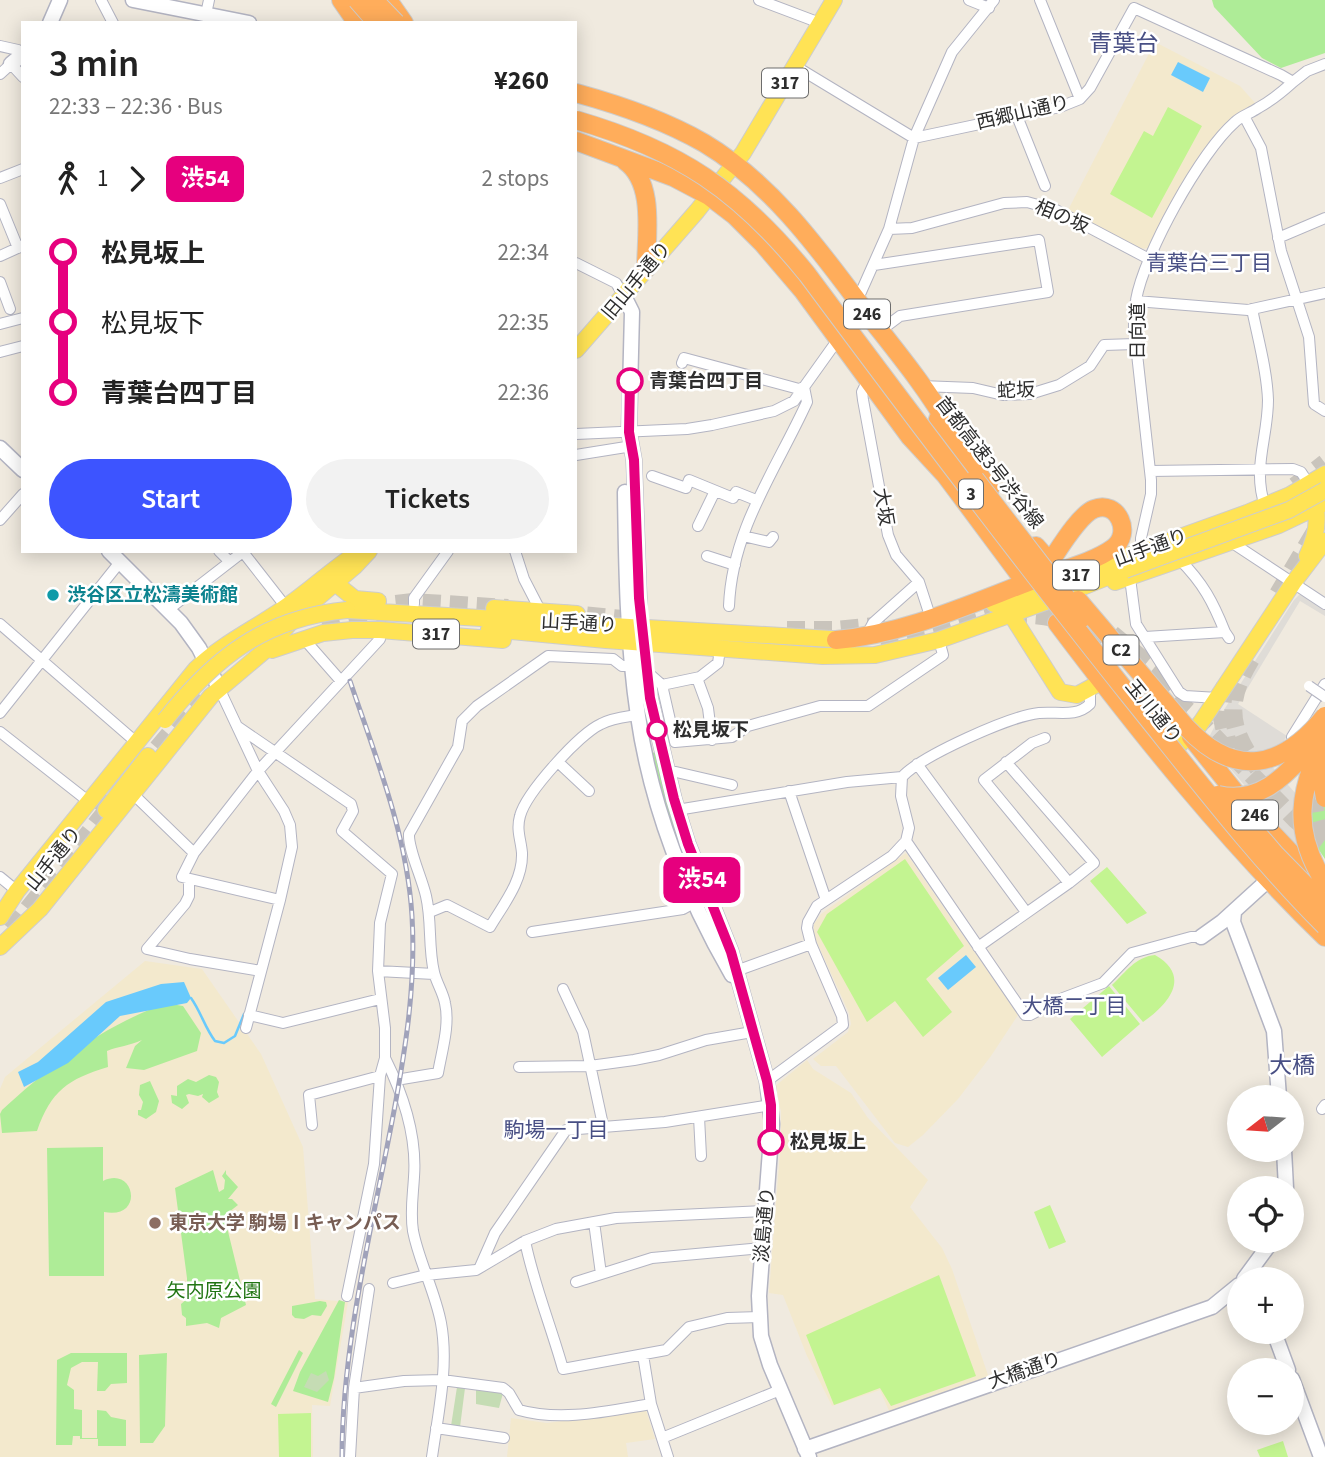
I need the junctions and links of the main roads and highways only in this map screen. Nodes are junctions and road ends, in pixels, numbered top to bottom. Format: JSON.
{"nodes":[{"id":1,"x":60,"y":0,"type":"edge"},
{"id":2,"x":133,"y":0,"type":"edge"},
{"id":3,"x":339,"y":0,"type":"edge"},
{"id":4,"x":356,"y":0,"type":"edge"},
{"id":5,"x":386,"y":0,"type":"edge"},
{"id":6,"x":834,"y":0,"type":"edge"},
{"id":7,"x":208,"y":7,"type":"edge"},
{"id":8,"x":51,"y":21,"type":"edge"},
{"id":9,"x":244,"y":21,"type":"edge"},
{"id":10,"x":354,"y":21,"type":"edge"},
{"id":11,"x":372,"y":21,"type":"edge"},
{"id":12,"x":375,"y":21,"type":"edge"},
{"id":13,"x":395,"y":21,"type":"edge"},
{"id":14,"x":402,"y":21,"type":"edge"},
{"id":15,"x":413,"y":21,"type":"edge"},
{"id":16,"x":577,"y":93,"type":"edge"},
{"id":17,"x":577,"y":108,"type":"edge"},
{"id":18,"x":577,"y":120,"type":"edge"},
{"id":19,"x":577,"y":135,"type":"edge"},
{"id":20,"x":577,"y":141,"type":"edge"},
{"id":21,"x":620,"y":153,"type":"junction"},
{"id":22,"x":734,"y":165,"type":"junction"},
{"id":23,"x":709,"y":196,"type":"junction"},
{"id":24,"x":646,"y":269,"type":"junction"},
{"id":25,"x":624,"y":296,"type":"junction"},
{"id":26,"x":577,"y":350,"type":"edge"},
{"id":27,"x":938,"y":419,"type":"dead end"},
{"id":28,"x":629,"y":432,"type":"junction"},
{"id":29,"x":914,"y":434,"type":"dead end"},
{"id":30,"x":0,"y":448,"type":"edge"},
{"id":31,"x":968,"y":460,"type":"junction"},
{"id":32,"x":21,"y":468,"type":"edge"},
{"id":33,"x":1325,"y":474,"type":"edge"},
{"id":34,"x":946,"y":476,"type":"junction"},
{"id":35,"x":964,"y":484,"type":"junction"},
{"id":36,"x":1309,"y":484,"type":"junction"},
{"id":37,"x":1325,"y":490,"type":"edge"},
{"id":38,"x":1322,"y":502,"type":"edge"},
{"id":39,"x":1325,"y":541,"type":"edge"},
{"id":40,"x":357,"y":553,"type":"edge"},
{"id":41,"x":367,"y":553,"type":"edge"},
{"id":42,"x":1032,"y":553,"type":"junction"},
{"id":43,"x":114,"y":556,"type":"edge"},
{"id":44,"x":1049,"y":562,"type":"junction"},
{"id":45,"x":1127,"y":574,"type":"junction"},
{"id":46,"x":335,"y":583,"type":"junction"},
{"id":47,"x":1293,"y":583,"type":"junction"},
{"id":48,"x":288,"y":606,"type":"junction"},
{"id":49,"x":1007,"y":608,"type":"junction"},
{"id":50,"x":348,"y":615,"type":"junction"},
{"id":51,"x":934,"y":628,"type":"junction"},
{"id":52,"x":636,"y":635,"type":"junction"},
{"id":53,"x":606,"y":640,"type":"junction"},
{"id":54,"x":836,"y":640,"type":"junction"},
{"id":55,"x":269,"y":647,"type":"junction"},
{"id":56,"x":206,"y":660,"type":"junction"},
{"id":57,"x":639,"y":668,"type":"junction"},
{"id":58,"x":1096,"y":686,"type":"junction"},
{"id":59,"x":219,"y":688,"type":"junction"},
{"id":60,"x":1325,"y":716,"type":"edge"},
{"id":61,"x":168,"y":724,"type":"junction"},
{"id":62,"x":1325,"y":729,"type":"edge"},
{"id":63,"x":1190,"y":736,"type":"junction"},
{"id":64,"x":1325,"y":736,"type":"edge"},
{"id":65,"x":1164,"y":759,"type":"junction"},
{"id":66,"x":1325,"y":798,"type":"edge"},
{"id":67,"x":1293,"y":857,"type":"junction"},
{"id":68,"x":1268,"y":880,"type":"junction"},
{"id":69,"x":1325,"y":883,"type":"edge"},
{"id":70,"x":1325,"y":889,"type":"edge"},
{"id":71,"x":1325,"y":905,"type":"edge"},
{"id":72,"x":1234,"y":912,"type":"junction"},
{"id":73,"x":0,"y":917,"type":"edge"},
{"id":74,"x":1325,"y":926,"type":"edge"},
{"id":75,"x":0,"y":927,"type":"edge"},
{"id":76,"x":1200,"y":937,"type":"road end"},
{"id":77,"x":1325,"y":937,"type":"edge"},
{"id":78,"x":0,"y":945,"type":"edge"},
{"id":79,"x":739,"y":988,"type":"junction"},
{"id":80,"x":1278,"y":1085,"type":"edge"},
{"id":81,"x":1227,"y":1294,"type":"edge"},
{"id":82,"x":1304,"y":1411,"type":"edge"},
{"id":83,"x":807,"y":1453,"type":"edge"},
{"id":84,"x":1321,"y":1457,"type":"edge"}],
"edges":[{"from":1,"to":8,"type":"main road"},
{"from":2,"to":7,"type":"main road"},
{"from":3,"to":10,"type":"highway"},
{"from":4,"to":11,"type":"highway","bridge":true},
{"from":5,"to":12,"type":"highway"},
{"from":5,"to":13,"type":"highway","bridge":true},
{"from":5,"to":14,"type":"highway"},
{"from":5,"to":15,"type":"highway"},
{"from":6,"to":22,"type":"main road","number":"317"},
{"from":7,"to":9,"type":"main road"},
{"from":16,"to":22,"type":"highway","number":"246"},
{"from":17,"to":42,"type":"highway","name":"首都高速3号渋谷線","number":"3","bridge":true},
{"from":18,"to":35,"type":"highway","name":"首都高速3号渋谷線","number":"3","bridge":true},
{"from":19,"to":21,"type":"highway"},
{"from":20,"to":21,"type":"highway","number":"246"},
{"from":21,"to":23,"type":"highway","number":"246"},
{"from":21,"to":24,"type":"highway"},
{"from":22,"to":23,"type":"main road","number":"317"},
{"from":22,"to":31,"type":"highway","number":"246"},
{"from":23,"to":24,"type":"main road","name":"旧山手通り","number":"317"},
{"from":23,"to":34,"type":"highway","number":"246"},
{"from":24,"to":25,"type":"main road","name":"旧山手通り","number":"317"},
{"from":25,"to":26,"type":"main road","name":"旧山手通り","number":"317"},
{"from":25,"to":28,"type":"main road"},
{"from":27,"to":31,"type":"highway","name":"玉川通り","number":"246"},
{"from":28,"to":52,"type":"main road"},
{"from":28,"to":52,"type":"main road"},
{"from":29,"to":34,"type":"highway","name":"玉川通り","number":"246"},
{"from":30,"to":32,"type":"main road"},
{"from":31,"to":44,"type":"highway","name":"玉川通り","number":"246"},
{"from":33,"to":36,"type":"main road","name":"山手通り","number":"317"},
{"from":34,"to":58,"type":"highway","name":"玉川通り","number":"246"},
{"from":35,"to":62,"type":"highway","bridge":true},
{"from":35,"to":74,"type":"highway","name":"首都高速3号渋谷線","number":"3","bridge":true},
{"from":36,"to":38,"type":"main road"},
{"from":36,"to":49,"type":"main road","name":"山手通り","number":"317"},
{"from":37,"to":45,"type":"main road","number":"317","bridge":true},
{"from":38,"to":45,"type":"main road"},
{"from":38,"to":47,"type":"main road"},
{"from":39,"to":47,"type":"main road"},
{"from":40,"to":48,"type":"main road","number":"317"},
{"from":41,"to":46,"type":"main road","number":"317"},
{"from":42,"to":60,"type":"highway","number":"C2","bridge":true},
{"from":42,"to":71,"type":"highway","name":"首都高速3号渋谷線","number":"3","bridge":true},
{"from":43,"to":56,"type":"main road"},
{"from":44,"to":51,"type":"highway"},
{"from":44,"to":63,"type":"highway","name":"玉川通り","number":"246"},
{"from":45,"to":49,"type":"main road","name":"山手通り","number":"317"},
{"from":46,"to":48,"type":"main road","number":"317"},
{"from":46,"to":52,"type":"main road","number":"317"},
{"from":46,"to":55,"type":"main road","number":"317"},
{"from":47,"to":63,"type":"main road"},
{"from":48,"to":56,"type":"main road","number":"317"},
{"from":49,"to":51,"type":"main road","name":"山手通り","number":"317"},
{"from":49,"to":58,"type":"main road"},
{"from":50,"to":52,"type":"main road","name":"山手通り","number":"317"},
{"from":50,"to":53,"type":"main road","name":"山手通り","number":"317"},
{"from":50,"to":61,"type":"main road","name":"山手通り","number":"317"},
{"from":51,"to":52,"type":"main road","name":"山手通り","number":"317"},
{"from":51,"to":54,"type":"highway"},
{"from":51,"to":54,"type":"main road","name":"山手通り","number":"317"},
{"from":52,"to":53,"type":"main road","name":"山手通り","number":"317"},
{"from":52,"to":54,"type":"main road","name":"山手通り","number":"317"},
{"from":52,"to":57,"type":"main road"},
{"from":53,"to":55,"type":"main road","number":"317"},
{"from":55,"to":59,"type":"main road","number":"317"},
{"from":56,"to":59,"type":"main road"},
{"from":56,"to":73,"type":"main road","number":"317"},
{"from":57,"to":79,"type":"main road"},
{"from":57,"to":79,"type":"main road"},
{"from":58,"to":65,"type":"highway","name":"玉川通り","number":"246"},
{"from":59,"to":78,"type":"main road","number":"317"},
{"from":61,"to":75,"type":"main road","name":"山手通り","number":"317"},
{"from":61,"to":78,"type":"main road","name":"山手通り","number":"317"},
{"from":62,"to":66,"type":"highway","bridge":true},
{"from":63,"to":65,"type":"main road"},
{"from":63,"to":67,"type":"highway","name":"玉川通り","number":"246"},
{"from":64,"to":69,"type":"highway","bridge":true},
{"from":65,"to":68,"type":"highway","name":"玉川通り","number":"246"},
{"from":67,"to":68,"type":"main road"},
{"from":67,"to":70,"type":"highway","name":"玉川通り","number":"246"},
{"from":68,"to":72,"type":"main road"},
{"from":68,"to":77,"type":"highway","name":"玉川通り","number":"246"},
{"from":72,"to":76,"type":"main road"},
{"from":72,"to":80,"type":"main road"},
{"from":79,"to":83,"type":"main road","name":"淡島通り"},
{"from":81,"to":83,"type":"main road","name":"大橋通り"},
{"from":82,"to":84,"type":"main road"}]}
